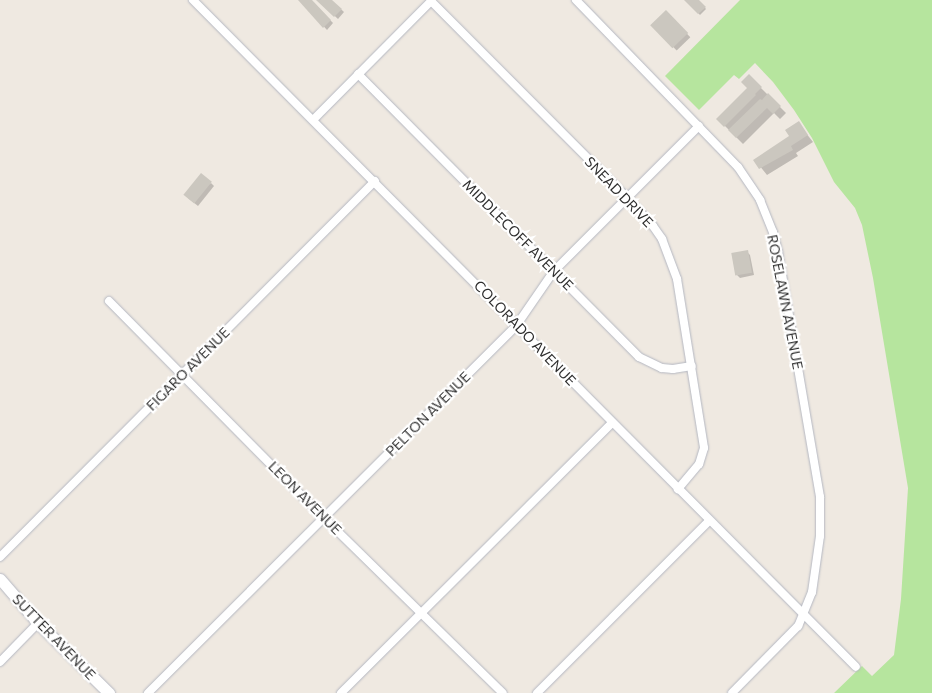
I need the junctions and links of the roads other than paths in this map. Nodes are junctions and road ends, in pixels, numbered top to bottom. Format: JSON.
{"nodes":[{"id":1,"x":193,"y":0,"type":"edge"},
{"id":2,"x":576,"y":0,"type":"edge"},
{"id":3,"x":431,"y":1,"type":"edge"},
{"id":4,"x":358,"y":74,"type":"junction"},
{"id":5,"x":314,"y":120,"type":"junction"},
{"id":6,"x":699,"y":126,"type":"junction"},
{"id":7,"x":375,"y":182,"type":"junction"},
{"id":8,"x":627,"y":198,"type":"junction"},
{"id":9,"x":554,"y":271,"type":"junction"},
{"id":10,"x":110,"y":301,"type":"dead end"},
{"id":11,"x":516,"y":326,"type":"junction"},
{"id":12,"x":692,"y":366,"type":"junction"},
{"id":13,"x":183,"y":374,"type":"junction"},
{"id":14,"x":612,"y":423,"type":"junction"},
{"id":15,"x":678,"y":489,"type":"junction"},
{"id":16,"x":324,"y":518,"type":"junction"},
{"id":17,"x":709,"y":521,"type":"junction"},
{"id":18,"x":0,"y":558,"type":"edge"},
{"id":19,"x":0,"y":579,"type":"edge"},
{"id":20,"x":421,"y":613,"type":"junction"},
{"id":21,"x":803,"y":615,"type":"junction"},
{"id":22,"x":38,"y":623,"type":"junction"},
{"id":23,"x":0,"y":662,"type":"edge"},
{"id":24,"x":856,"y":666,"type":"dead end"},
{"id":25,"x":110,"y":693,"type":"edge"},
{"id":26,"x":148,"y":693,"type":"edge"},
{"id":27,"x":341,"y":693,"type":"edge"},
{"id":28,"x":503,"y":693,"type":"edge"},
{"id":29,"x":537,"y":693,"type":"edge"},
{"id":30,"x":732,"y":693,"type":"edge"}],
"edges":[{"from":1,"to":5,"type":"street","name":"COLORADO AVENUE"},
{"from":2,"to":6,"type":"street","name":"ROSELAWN AVENUE"},
{"from":3,"to":4,"type":"street"},
{"from":3,"to":8,"type":"street","name":"SNEAD DRIVE"},
{"from":4,"to":5,"type":"street"},
{"from":4,"to":9,"type":"street","name":"MIDDLECOFF AVENUE"},
{"from":5,"to":7,"type":"street","name":"COLORADO AVENUE"},
{"from":6,"to":8,"type":"street","name":"PELTON AVENUE"},
{"from":6,"to":21,"type":"street","name":"ROSELAWN AVENUE"},
{"from":7,"to":11,"type":"street","name":"COLORADO AVENUE"},
{"from":7,"to":13,"type":"street","name":"FIGARO AVENUE"},
{"from":8,"to":9,"type":"street","name":"PELTON AVENUE"},
{"from":8,"to":12,"type":"street","name":"SNEAD DRIVE"},
{"from":9,"to":11,"type":"street","name":"PELTON AVENUE"},
{"from":9,"to":12,"type":"street","name":"MIDDLECOFF AVENUE"},
{"from":10,"to":13,"type":"street","name":"LEON AVENUE"},
{"from":11,"to":14,"type":"street","name":"COLORADO AVENUE"},
{"from":11,"to":16,"type":"street","name":"PELTON AVENUE"},
{"from":12,"to":15,"type":"street","name":"SNEAD DRIVE"},
{"from":13,"to":16,"type":"street","name":"LEON AVENUE"},
{"from":13,"to":18,"type":"street","name":"FIGARO AVENUE"},
{"from":14,"to":15,"type":"street","name":"COLORADO AVENUE"},
{"from":14,"to":20,"type":"street"},
{"from":15,"to":17,"type":"street","name":"COLORADO AVENUE"},
{"from":16,"to":20,"type":"street","name":"LEON AVENUE"},
{"from":16,"to":26,"type":"street","name":"PELTON AVENUE"},
{"from":17,"to":21,"type":"street","name":"COLORADO AVENUE"},
{"from":17,"to":29,"type":"street"},
{"from":19,"to":22,"type":"street","name":"SUTTER AVENUE"},
{"from":20,"to":27,"type":"street"},
{"from":20,"to":28,"type":"street","name":"LEON AVENUE"},
{"from":21,"to":24,"type":"street","name":"COLORADO AVENUE"},
{"from":21,"to":30,"type":"street","name":"ROSELAWN AVENUE"},
{"from":22,"to":23,"type":"street"},
{"from":22,"to":25,"type":"street","name":"SUTTER AVENUE"}]}
